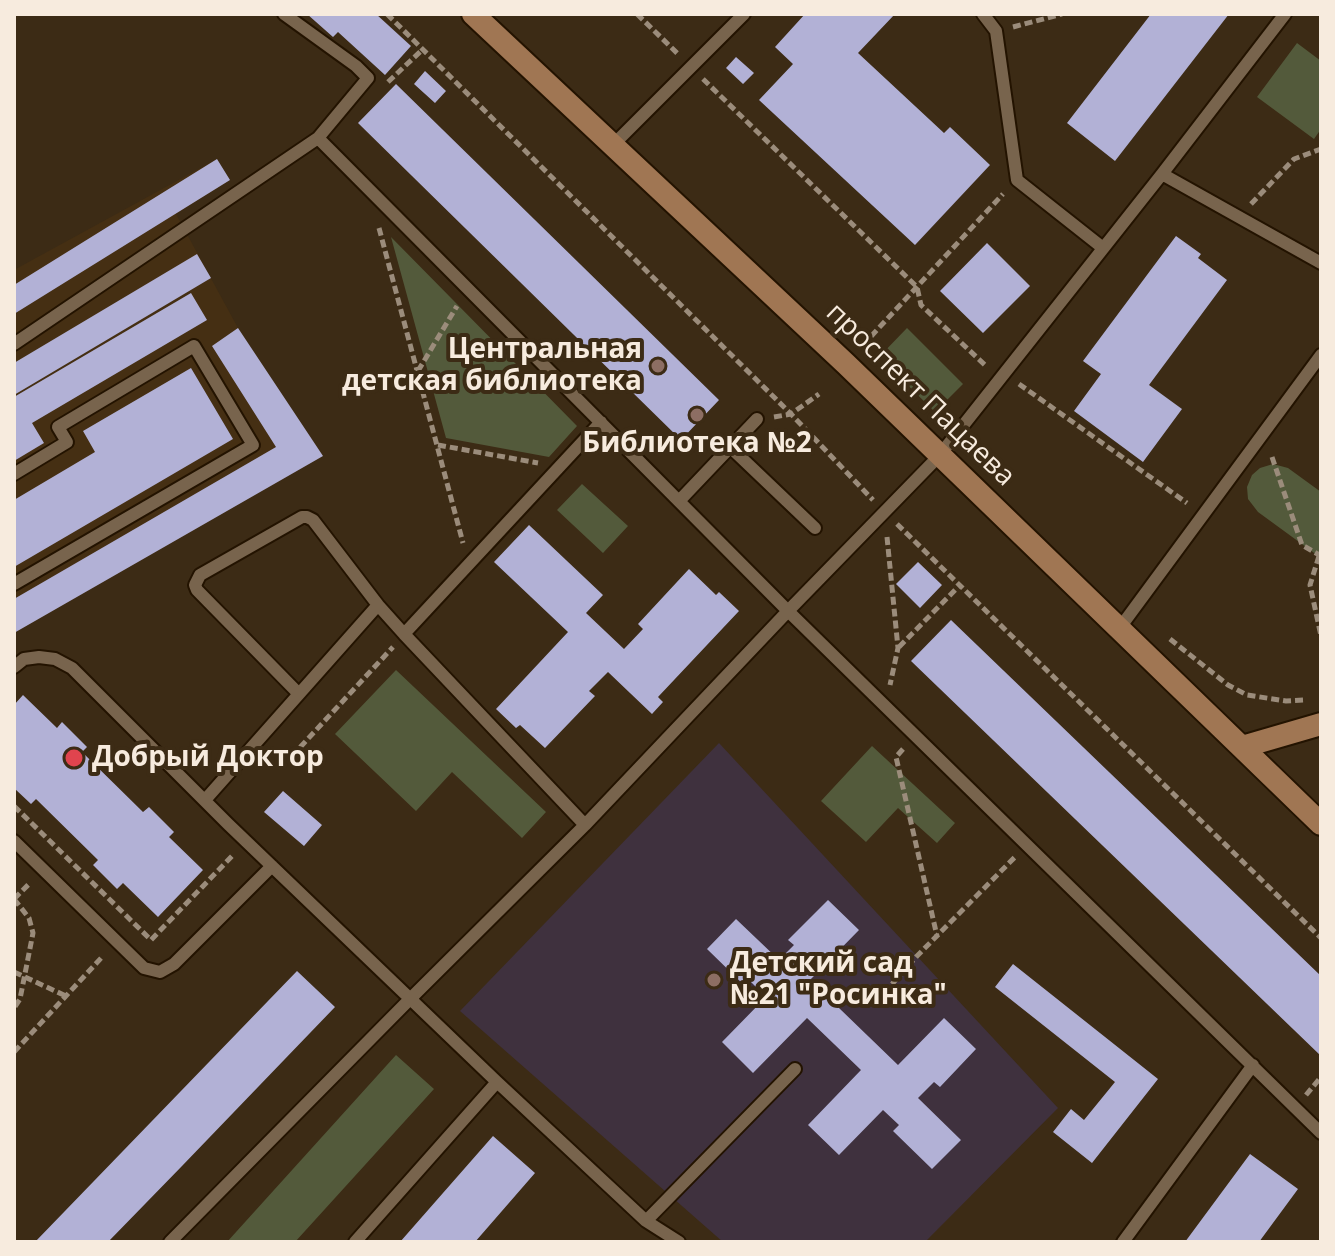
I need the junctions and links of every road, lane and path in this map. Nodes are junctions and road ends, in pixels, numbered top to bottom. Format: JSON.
{"nodes":[{"id":1,"x":284,"y":14,"type":"edge"},
{"id":2,"x":387,"y":14,"type":"edge"},
{"id":3,"x":473,"y":14,"type":"edge"},
{"id":4,"x":637,"y":14,"type":"edge"},
{"id":5,"x":744,"y":14,"type":"edge"},
{"id":6,"x":983,"y":14,"type":"edge"},
{"id":7,"x":1062,"y":14,"type":"edge"},
{"id":8,"x":1285,"y":14,"type":"edge"},
{"id":9,"x":996,"y":31,"type":"junction"},
{"id":10,"x":422,"y":50,"type":"junction"},
{"id":11,"x":691,"y":67,"type":"junction"},
{"id":12,"x":368,"y":78,"type":"junction"},
{"id":13,"x":318,"y":138,"type":"junction"},
{"id":14,"x":613,"y":145,"type":"junction"},
{"id":15,"x":1321,"y":149,"type":"edge"},
{"id":16,"x":1162,"y":174,"type":"junction"},
{"id":17,"x":1017,"y":180,"type":"junction"},
{"id":18,"x":367,"y":186,"type":"junction"},
{"id":19,"x":1238,"y":217,"type":"junction"},
{"id":20,"x":1103,"y":248,"type":"junction"},
{"id":21,"x":1321,"y":263,"type":"edge"},
{"id":22,"x":917,"y":287,"type":"junction"},
{"id":23,"x":468,"y":288,"type":"junction"},
{"id":24,"x":14,"y":344,"type":"edge"},
{"id":25,"x":859,"y":349,"type":"dead end"},
{"id":26,"x":1321,"y":355,"type":"edge"},
{"id":27,"x":418,"y":371,"type":"junction"},
{"id":28,"x":1002,"y":375,"type":"junction"},
{"id":29,"x":819,"y":394,"type":"dead end"},
{"id":30,"x":791,"y":414,"type":"junction"},
{"id":31,"x":757,"y":419,"type":"joint"},
{"id":32,"x":601,"y":422,"type":"junction"},
{"id":33,"x":1268,"y":428,"type":"junction"},
{"id":34,"x":438,"y":445,"type":"junction"},
{"id":35,"x":730,"y":447,"type":"junction"},
{"id":36,"x":939,"y":456,"type":"junction"},
{"id":37,"x":558,"y":466,"type":"junction"},
{"id":38,"x":14,"y":474,"type":"edge"},
{"id":39,"x":680,"y":500,"type":"junction"},
{"id":40,"x":884,"y":512,"type":"junction"},
{"id":41,"x":1203,"y":514,"type":"junction"},
{"id":42,"x":815,"y":528,"type":"dead end"},
{"id":43,"x":1320,"y":556,"type":"edge"},
{"id":44,"x":469,"y":566,"type":"junction"},
{"id":45,"x":14,"y":584,"type":"edge"},
{"id":46,"x":378,"y":605,"type":"junction"},
{"id":47,"x":788,"y":611,"type":"junction"},
{"id":48,"x":1119,"y":629,"type":"junction"},
{"id":49,"x":404,"y":634,"type":"junction"},
{"id":50,"x":1321,"y":636,"type":"edge"},
{"id":51,"x":898,"y":648,"type":"junction"},
{"id":52,"x":14,"y":667,"type":"edge"},
{"id":53,"x":299,"y":694,"type":"junction"},
{"id":54,"x":885,"y":705,"type":"junction"},
{"id":55,"x":1321,"y":724,"type":"edge"},
{"id":56,"x":1242,"y":747,"type":"junction"},
{"id":57,"x":292,"y":756,"type":"dead end"},
{"id":58,"x":896,"y":757,"type":"dead end"},
{"id":59,"x":205,"y":800,"type":"junction"},
{"id":60,"x":14,"y":806,"type":"edge"},
{"id":61,"x":1321,"y":824,"type":"edge"},
{"id":62,"x":585,"y":825,"type":"junction"},
{"id":63,"x":14,"y":841,"type":"edge"},
{"id":64,"x":1027,"y":844,"type":"junction"},
{"id":65,"x":237,"y":848,"type":"dead end"},
{"id":66,"x":272,"y":866,"type":"junction"},
{"id":67,"x":14,"y":899,"type":"edge"},
{"id":68,"x":937,"y":936,"type":"junction"},
{"id":69,"x":1321,"y":938,"type":"edge"},
{"id":70,"x":116,"y":942,"type":"junction"},
{"id":71,"x":14,"y":972,"type":"edge"},
{"id":72,"x":25,"y":976,"type":"junction"},
{"id":73,"x":884,"y":993,"type":"dead end"},
{"id":74,"x":66,"y":996,"type":"junction"},
{"id":75,"x":410,"y":999,"type":"junction"},
{"id":76,"x":14,"y":1008,"type":"edge"},
{"id":77,"x":14,"y":1052,"type":"edge"},
{"id":78,"x":1253,"y":1065,"type":"junction"},
{"id":79,"x":795,"y":1069,"type":"dead end"},
{"id":80,"x":497,"y":1082,"type":"junction"},
{"id":81,"x":1321,"y":1133,"type":"edge"},
{"id":82,"x":646,"y":1221,"type":"junction"},
{"id":83,"x":170,"y":1242,"type":"edge"},
{"id":84,"x":355,"y":1242,"type":"edge"},
{"id":85,"x":679,"y":1242,"type":"edge"},
{"id":86,"x":1123,"y":1242,"type":"edge"}],
"edges":[{"from":1,"to":12,"type":"lane"},
{"from":2,"to":10,"type":"path"},
{"from":3,"to":14,"type":"main road","name":"проспект Пацаева"},
{"from":4,"to":11,"type":"path"},
{"from":5,"to":11,"type":"lane"},
{"from":6,"to":9,"type":"lane"},
{"from":7,"to":9,"type":"path"},
{"from":8,"to":16,"type":"lane"},
{"from":9,"to":17,"type":"lane"},
{"from":10,"to":12,"type":"path"},
{"from":10,"to":30,"type":"path"},
{"from":11,"to":14,"type":"lane"},
{"from":11,"to":22,"type":"path"},
{"from":12,"to":13,"type":"lane"},
{"from":13,"to":18,"type":"lane"},
{"from":13,"to":24,"type":"lane"},
{"from":14,"to":36,"type":"main road","name":"проспект Пацаева"},
{"from":15,"to":19,"type":"path"},
{"from":16,"to":19,"type":"lane"},
{"from":16,"to":20,"type":"lane"},
{"from":17,"to":20,"type":"lane"},
{"from":17,"to":22,"type":"path"},
{"from":18,"to":23,"type":"lane"},
{"from":18,"to":27,"type":"path"},
{"from":19,"to":21,"type":"lane"},
{"from":20,"to":28,"type":"lane"},
{"from":22,"to":25,"type":"path"},
{"from":22,"to":28,"type":"path"},
{"from":23,"to":27,"type":"path"},
{"from":23,"to":32,"type":"lane"},
{"from":26,"to":33,"type":"lane"},
{"from":27,"to":34,"type":"path"},
{"from":28,"to":36,"type":"lane"},
{"from":28,"to":41,"type":"path"},
{"from":29,"to":30,"type":"path"},
{"from":30,"to":31,"type":"path"},
{"from":31,"to":35,"type":"lane"},
{"from":32,"to":37,"type":"lane"},
{"from":32,"to":39,"type":"lane"},
{"from":33,"to":41,"type":"lane"},
{"from":33,"to":43,"type":"path"},
{"from":34,"to":37,"type":"path"},
{"from":34,"to":44,"type":"path"},
{"from":35,"to":39,"type":"lane"},
{"from":35,"to":42,"type":"lane"},
{"from":36,"to":40,"type":"lane"},
{"from":36,"to":48,"type":"main road","name":"проспект Пацаева"},
{"from":37,"to":44,"type":"lane"},
{"from":38,"to":45,"type":"lane"},
{"from":39,"to":47,"type":"lane"},
{"from":40,"to":47,"type":"lane"},
{"from":40,"to":51,"type":"path"},
{"from":41,"to":48,"type":"lane"},
{"from":43,"to":50,"type":"path"},
{"from":44,"to":49,"type":"lane"},
{"from":46,"to":49,"type":"lane"},
{"from":46,"to":53,"type":"lane"},
{"from":46,"to":53,"type":"lane"},
{"from":47,"to":54,"type":"lane"},
{"from":47,"to":62,"type":"lane"},
{"from":48,"to":56,"type":"main road","name":"проспект Пацаева"},
{"from":49,"to":57,"type":"path"},
{"from":49,"to":62,"type":"lane"},
{"from":51,"to":54,"type":"path"},
{"from":51,"to":69,"type":"path"},
{"from":52,"to":59,"type":"lane"},
{"from":53,"to":59,"type":"lane"},
{"from":54,"to":64,"type":"lane"},
{"from":55,"to":56,"type":"main road"},
{"from":56,"to":61,"type":"main road","name":"проспект Пацаева"},
{"from":58,"to":68,"type":"path"},
{"from":59,"to":66,"type":"lane"},
{"from":60,"to":65,"type":"path"},
{"from":62,"to":75,"type":"lane"},
{"from":63,"to":70,"type":"lane"},
{"from":64,"to":68,"type":"path"},
{"from":64,"to":78,"type":"lane"},
{"from":66,"to":70,"type":"lane"},
{"from":66,"to":75,"type":"lane"},
{"from":67,"to":72,"type":"path"},
{"from":68,"to":73,"type":"path"},
{"from":70,"to":74,"type":"path"},
{"from":71,"to":72,"type":"path"},
{"from":72,"to":74,"type":"path"},
{"from":72,"to":76,"type":"path"},
{"from":74,"to":77,"type":"path"},
{"from":75,"to":80,"type":"lane"},
{"from":75,"to":83,"type":"lane"},
{"from":78,"to":81,"type":"lane"},
{"from":78,"to":86,"type":"lane"},
{"from":79,"to":82,"type":"lane"},
{"from":80,"to":82,"type":"lane"},
{"from":80,"to":84,"type":"lane"},
{"from":82,"to":85,"type":"lane"}]}
